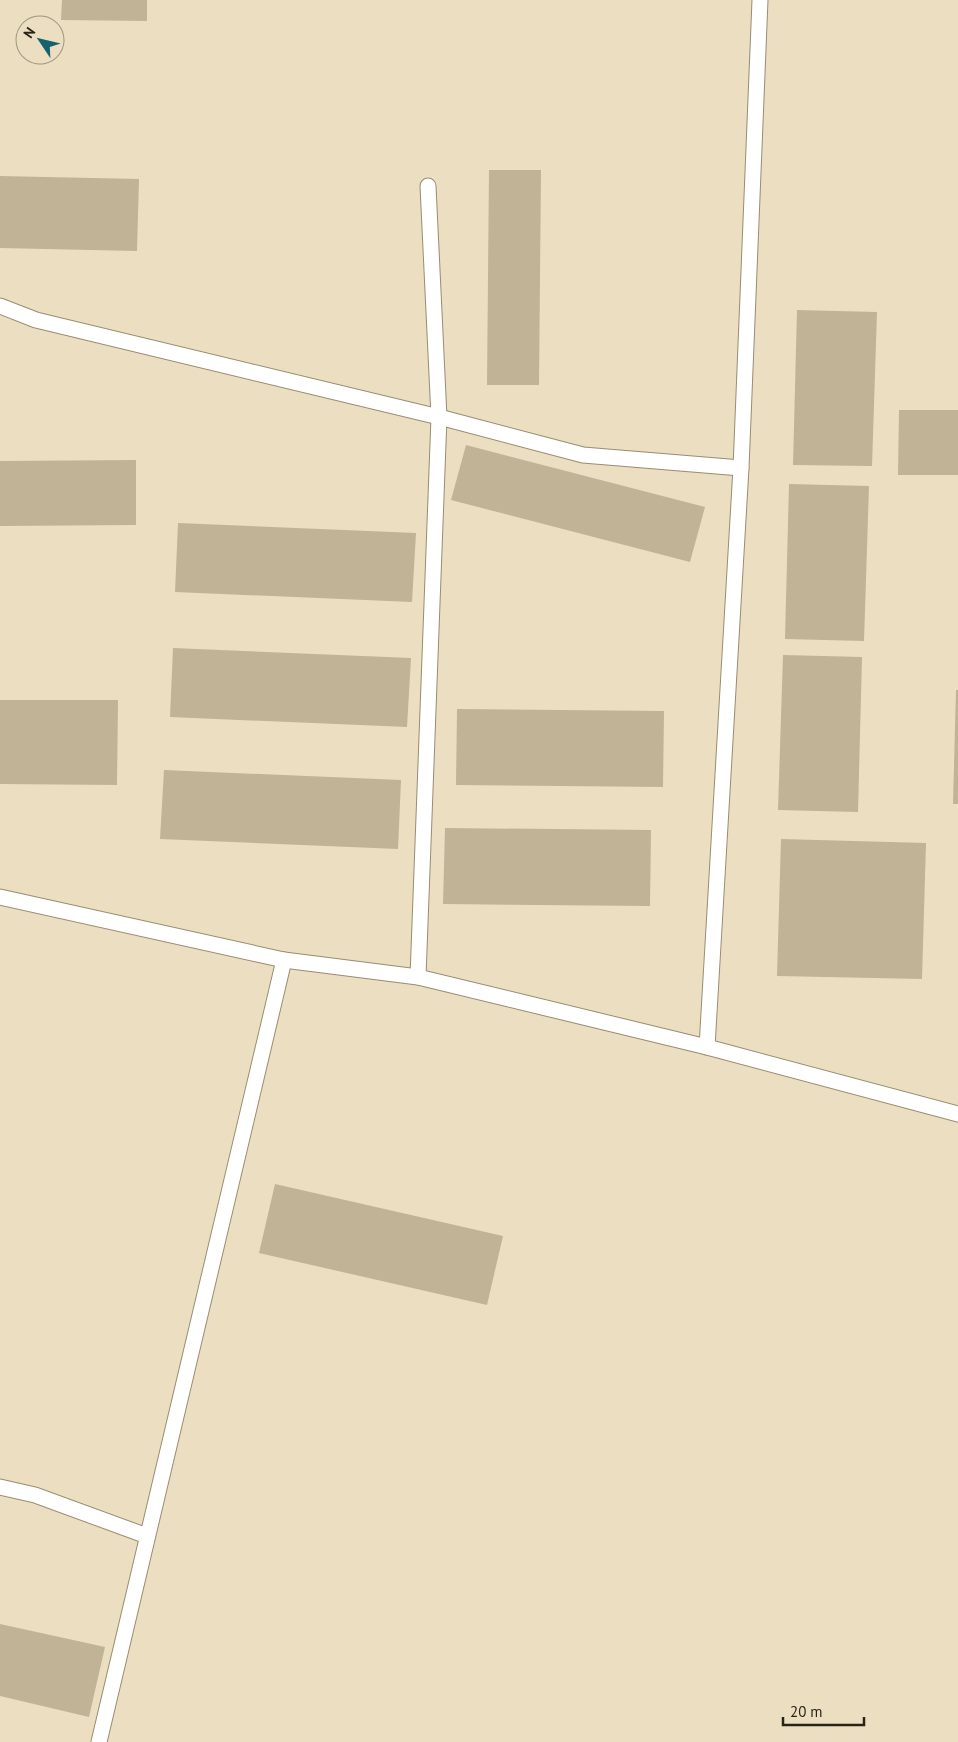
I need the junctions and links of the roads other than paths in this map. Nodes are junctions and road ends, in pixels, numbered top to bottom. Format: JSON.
{"nodes":[{"id":1,"x":760,"y":0,"type":"edge"},
{"id":2,"x":428,"y":186,"type":"dead end"},
{"id":3,"x":0,"y":306,"type":"edge"},
{"id":4,"x":440,"y":417,"type":"junction"},
{"id":5,"x":740,"y":468,"type":"junction"},
{"id":6,"x":0,"y":896,"type":"edge"},
{"id":7,"x":284,"y":960,"type":"junction"},
{"id":8,"x":418,"y":977,"type":"junction"},
{"id":9,"x":707,"y":1047,"type":"junction"},
{"id":10,"x":958,"y":1114,"type":"edge"},
{"id":11,"x":0,"y":1486,"type":"edge"},
{"id":12,"x":147,"y":1536,"type":"junction"},
{"id":13,"x":99,"y":1742,"type":"edge"}],
"edges":[{"from":1,"to":5,"type":"lane"},
{"from":2,"to":4,"type":"lane"},
{"from":3,"to":4,"type":"lane"},
{"from":4,"to":5,"type":"lane"},
{"from":4,"to":8,"type":"lane"},
{"from":5,"to":9,"type":"lane"},
{"from":6,"to":7,"type":"lane"},
{"from":7,"to":8,"type":"lane"},
{"from":7,"to":12,"type":"lane"},
{"from":8,"to":9,"type":"lane"},
{"from":9,"to":10,"type":"lane"},
{"from":11,"to":12,"type":"lane"},
{"from":12,"to":13,"type":"lane"}]}
